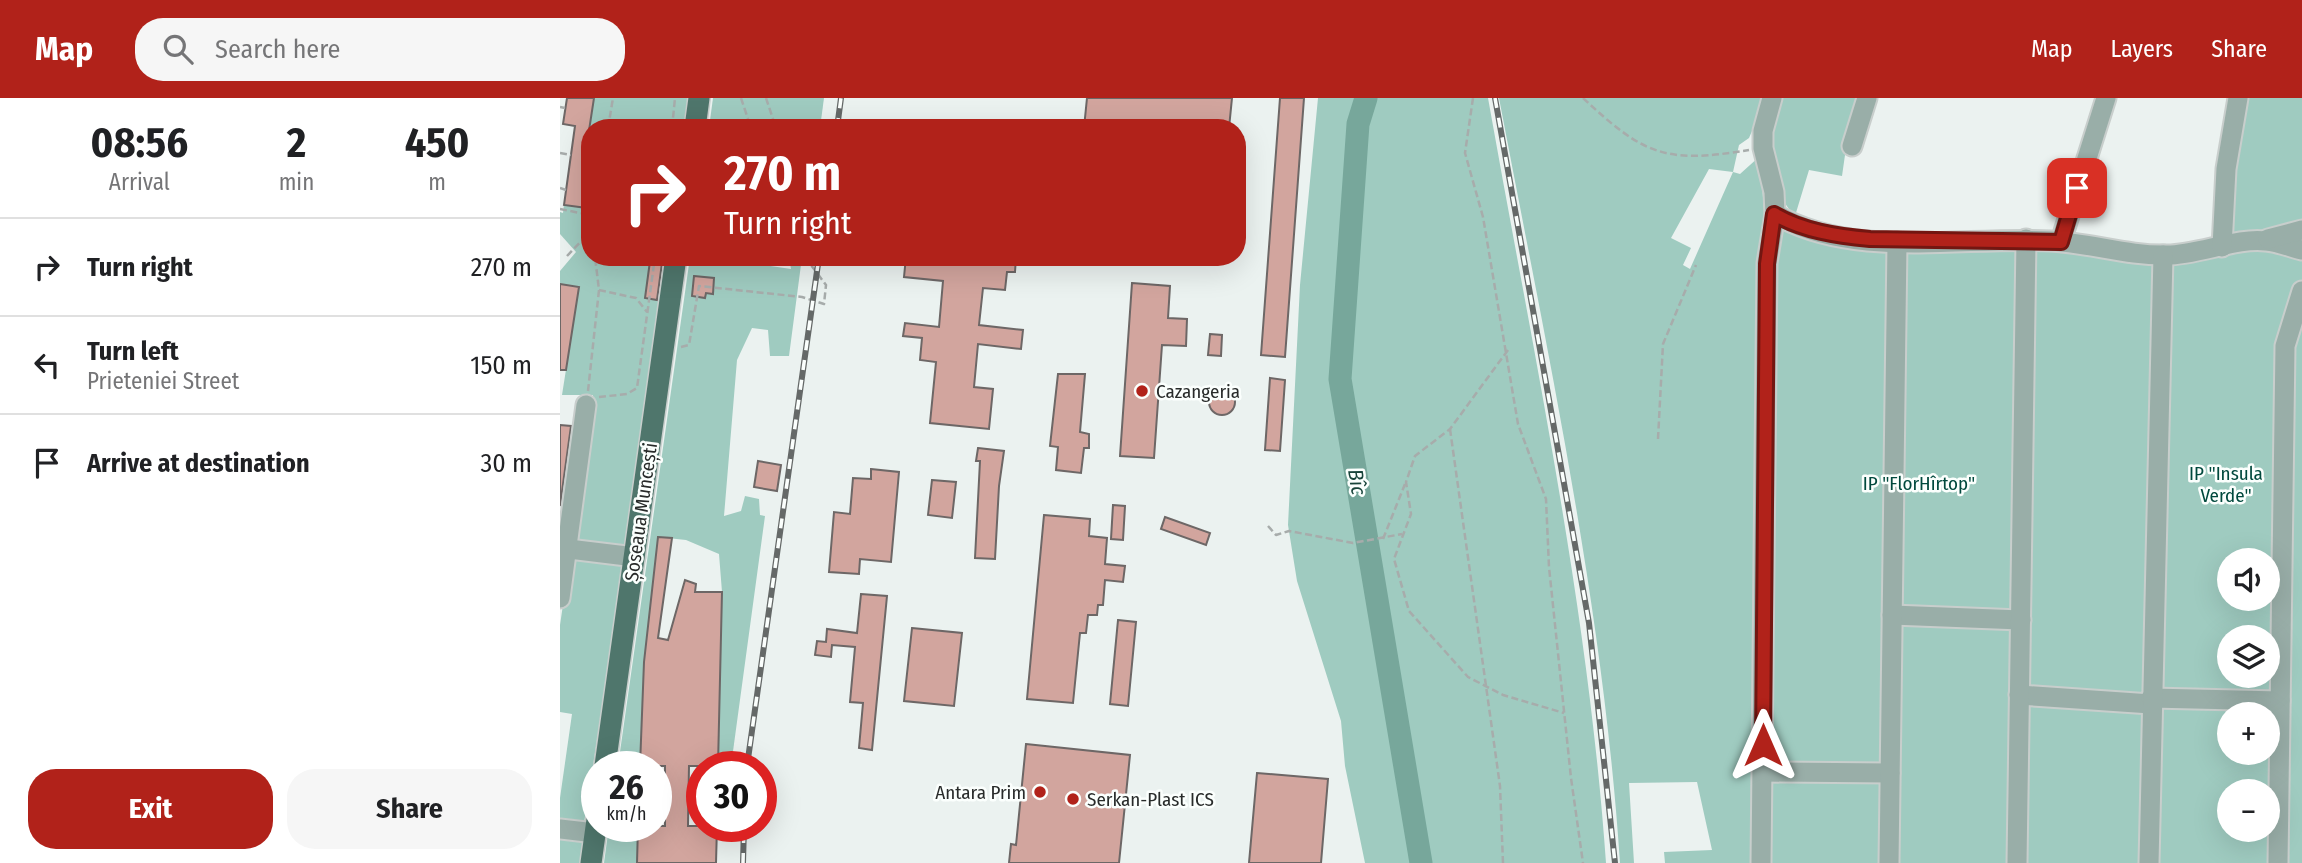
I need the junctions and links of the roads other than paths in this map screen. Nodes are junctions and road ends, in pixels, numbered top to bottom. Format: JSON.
{"nodes":[{"id":1,"x":699,"y":98,"type":"edge"},
{"id":2,"x":1772,"y":98,"type":"edge"},
{"id":3,"x":1867,"y":98,"type":"edge"},
{"id":4,"x":2106,"y":98,"type":"edge"},
{"id":5,"x":2238,"y":98,"type":"edge"},
{"id":6,"x":696,"y":119,"type":"edge"},
{"id":7,"x":1852,"y":146,"type":"dead end"},
{"id":8,"x":1774,"y":214,"type":"junction"},
{"id":9,"x":2302,"y":230,"type":"edge"},
{"id":10,"x":2026,"y":239,"type":"junction"},
{"id":11,"x":2264,"y":240,"type":"junction"},
{"id":12,"x":1897,"y":242,"type":"junction"},
{"id":13,"x":2061,"y":242,"type":"junction"},
{"id":14,"x":2222,"y":247,"type":"junction"},
{"id":15,"x":2302,"y":250,"type":"edge"},
{"id":16,"x":2163,"y":255,"type":"junction"},
{"id":17,"x":675,"y":266,"type":"edge"},
{"id":18,"x":2302,"y":291,"type":"edge"},
{"id":19,"x":586,"y":405,"type":"dead end"},
{"id":20,"x":564,"y":548,"type":"edge"},
{"id":21,"x":635,"y":557,"type":"junction"},
{"id":22,"x":560,"y":597,"type":"edge"},
{"id":23,"x":1892,"y":615,"type":"junction"},
{"id":24,"x":2021,"y":620,"type":"junction"},
{"id":25,"x":2020,"y":695,"type":"junction"},
{"id":26,"x":2151,"y":701,"type":"junction"},
{"id":27,"x":2280,"y":701,"type":"junction"},
{"id":28,"x":607,"y":751,"type":"edge"},
{"id":29,"x":1763,"y":772,"type":"junction"},
{"id":30,"x":1890,"y":773,"type":"junction"},
{"id":31,"x":581,"y":828,"type":"edge"},
{"id":32,"x":560,"y":829,"type":"edge"},
{"id":33,"x":594,"y":842,"type":"edge"},
{"id":34,"x":591,"y":863,"type":"edge"},
{"id":35,"x":1761,"y":863,"type":"edge"},
{"id":36,"x":1889,"y":863,"type":"edge"},
{"id":37,"x":2017,"y":863,"type":"edge"},
{"id":38,"x":2149,"y":863,"type":"edge"},
{"id":39,"x":2278,"y":863,"type":"edge"}],
"edges":[{"from":1,"to":6,"type":"main road"},
{"from":2,"to":8,"type":"street"},
{"from":3,"to":7,"type":"street"},
{"from":4,"to":13,"type":"street"},
{"from":5,"to":14,"type":"street"},
{"from":8,"to":12,"type":"street"},
{"from":8,"to":29,"type":"street"},
{"from":9,"to":11,"type":"street"},
{"from":10,"to":12,"type":"street"},
{"from":10,"to":13,"type":"street"},
{"from":10,"to":24,"type":"street"},
{"from":11,"to":14,"type":"street"},
{"from":11,"to":15,"type":"street"},
{"from":12,"to":23,"type":"street"},
{"from":13,"to":16,"type":"street"},
{"from":14,"to":16,"type":"street"},
{"from":16,"to":26,"type":"street"},
{"from":17,"to":21,"type":"main road","name":"Șoseaua Muncești"},
{"from":18,"to":27,"type":"street"},
{"from":19,"to":20,"type":"street"},
{"from":20,"to":21,"type":"street"},
{"from":20,"to":22,"type":"street"},
{"from":21,"to":28,"type":"main road","name":"Șoseaua Muncești"},
{"from":23,"to":24,"type":"street"},
{"from":23,"to":30,"type":"street"},
{"from":24,"to":25,"type":"street"},
{"from":25,"to":26,"type":"street"},
{"from":25,"to":37,"type":"street"},
{"from":26,"to":27,"type":"street"},
{"from":26,"to":38,"type":"street"},
{"from":27,"to":39,"type":"street"},
{"from":29,"to":30,"type":"street"},
{"from":29,"to":35,"type":"street"},
{"from":30,"to":36,"type":"street"},
{"from":31,"to":32,"type":"street"},
{"from":33,"to":34,"type":"main road"}]}
